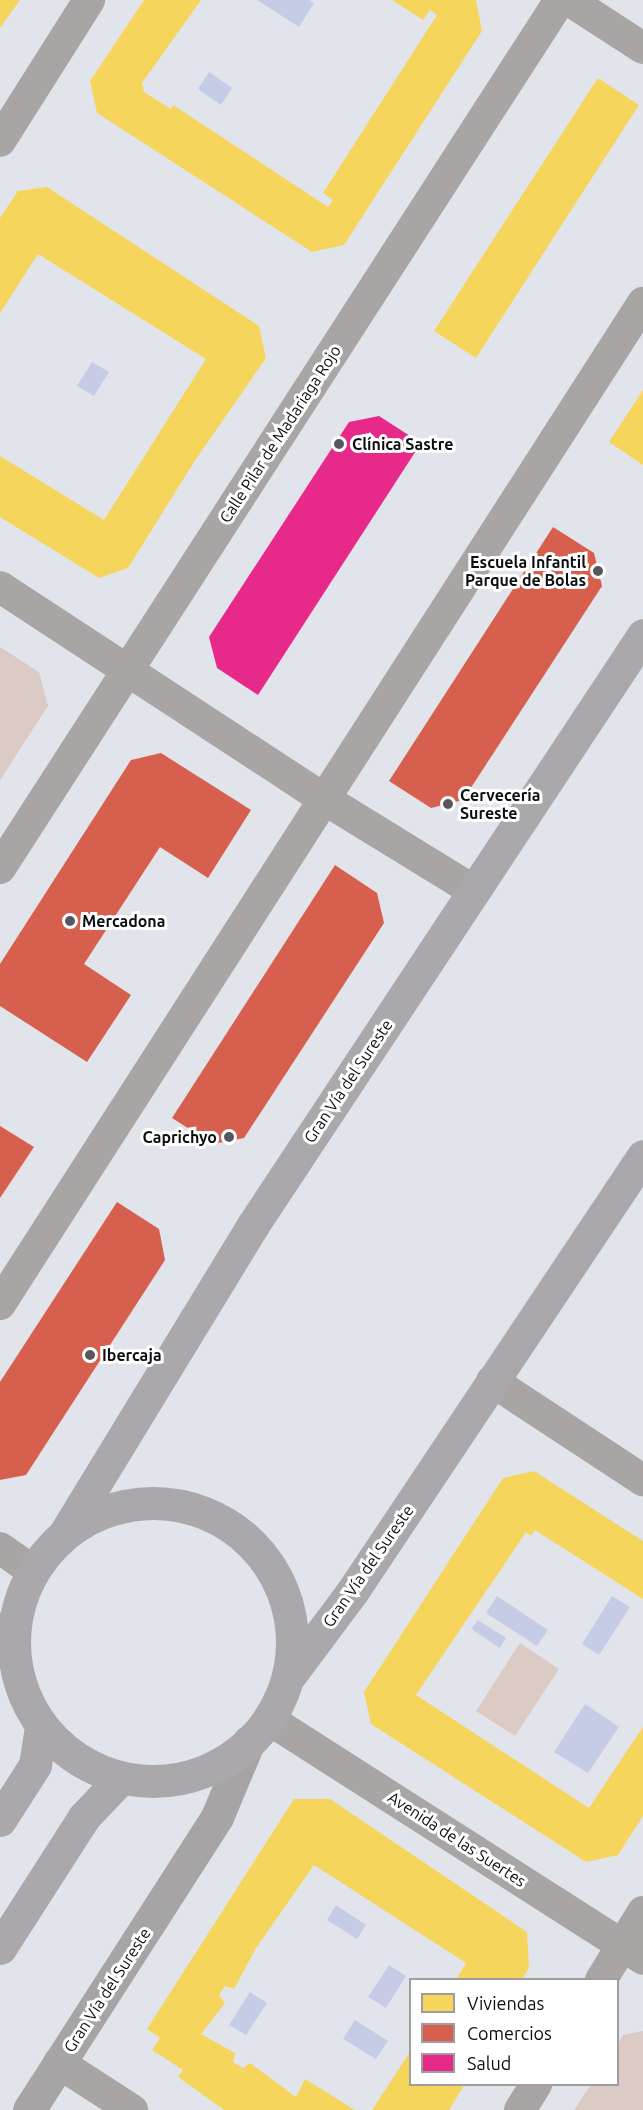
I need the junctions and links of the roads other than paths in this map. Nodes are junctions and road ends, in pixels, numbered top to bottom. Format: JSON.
{"nodes":[{"id":1,"x":89,"y":0,"type":"edge"},
{"id":2,"x":560,"y":0,"type":"edge"},
{"id":3,"x":569,"y":0,"type":"edge"},
{"id":4,"x":643,"y":48,"type":"edge"},
{"id":5,"x":4,"y":125,"type":"edge"},
{"id":6,"x":643,"y":303,"type":"edge"},
{"id":7,"x":0,"y":587,"type":"edge"},
{"id":8,"x":643,"y":635,"type":"edge"},
{"id":9,"x":128,"y":671,"type":"junction"},
{"id":10,"x":326,"y":800,"type":"junction"},
{"id":11,"x":0,"y":868,"type":"edge"},
{"id":12,"x":474,"y":891,"type":"junction"},
{"id":13,"x":643,"y":1156,"type":"edge"},
{"id":14,"x":0,"y":1304,"type":"edge"},
{"id":15,"x":492,"y":1380,"type":"junction"},
{"id":16,"x":643,"y":1480,"type":"edge"},
{"id":17,"x":64,"y":1533,"type":"junction"},
{"id":18,"x":0,"y":1548,"type":"edge"},
{"id":19,"x":32,"y":1570,"type":"junction"},
{"id":20,"x":7,"y":1627,"type":"edge"},
{"id":21,"x":290,"y":1675,"type":"junction"},
{"id":22,"x":41,"y":1726,"type":"junction"},
{"id":23,"x":260,"y":1730,"type":"junction"},
{"id":24,"x":121,"y":1778,"type":"junction"},
{"id":25,"x":0,"y":1820,"type":"edge"},
{"id":26,"x":643,"y":1912,"type":"edge"},
{"id":27,"x":0,"y":1948,"type":"edge"},
{"id":28,"x":632,"y":1952,"type":"edge"},
{"id":29,"x":603,"y":1978,"type":"edge"},
{"id":30,"x":59,"y":2063,"type":"junction"},
{"id":31,"x":535,"y":2086,"type":"edge"},
{"id":32,"x":29,"y":2110,"type":"edge"},
{"id":33,"x":132,"y":2110,"type":"edge"},
{"id":34,"x":520,"y":2110,"type":"edge"}],
"edges":[{"from":1,"to":5,"type":"street"},
{"from":2,"to":9,"type":"street","name":"Calle Pilar de Madariaga Rojo"},
{"from":3,"to":4,"type":"street"},
{"from":6,"to":10,"type":"street"},
{"from":7,"to":9,"type":"street"},
{"from":8,"to":12,"type":"main road","name":"Gran Vía del Sureste"},
{"from":9,"to":10,"type":"street"},
{"from":9,"to":11,"type":"street","name":"Calle Pilar de Madariaga Rojo"},
{"from":10,"to":12,"type":"street"},
{"from":10,"to":14,"type":"street"},
{"from":12,"to":17,"type":"main road","name":"Gran Vía del Sureste"},
{"from":13,"to":15,"type":"main road","name":"Gran Vía del Sureste"},
{"from":15,"to":16,"type":"street"},
{"from":15,"to":21,"type":"main road","name":"Gran Vía del Sureste"},
{"from":17,"to":19,"type":"main road"},
{"from":17,"to":21,"type":"main road"},
{"from":18,"to":19,"type":"street"},
{"from":19,"to":20,"type":"main road"},
{"from":20,"to":22,"type":"main road"},
{"from":21,"to":23,"type":"main road"},
{"from":22,"to":24,"type":"main road"},
{"from":22,"to":25,"type":"main road"},
{"from":23,"to":24,"type":"main road"},
{"from":23,"to":28,"type":"street","name":"Avenida de las Suertes"},
{"from":23,"to":30,"type":"street","name":"Gran Vía del Sureste"},
{"from":24,"to":27,"type":"main road"},
{"from":26,"to":28,"type":"street"},
{"from":28,"to":29,"type":"street"},
{"from":30,"to":32,"type":"street","name":"Gran Vía del Sureste"},
{"from":30,"to":33,"type":"street"},
{"from":31,"to":34,"type":"street"}]}
